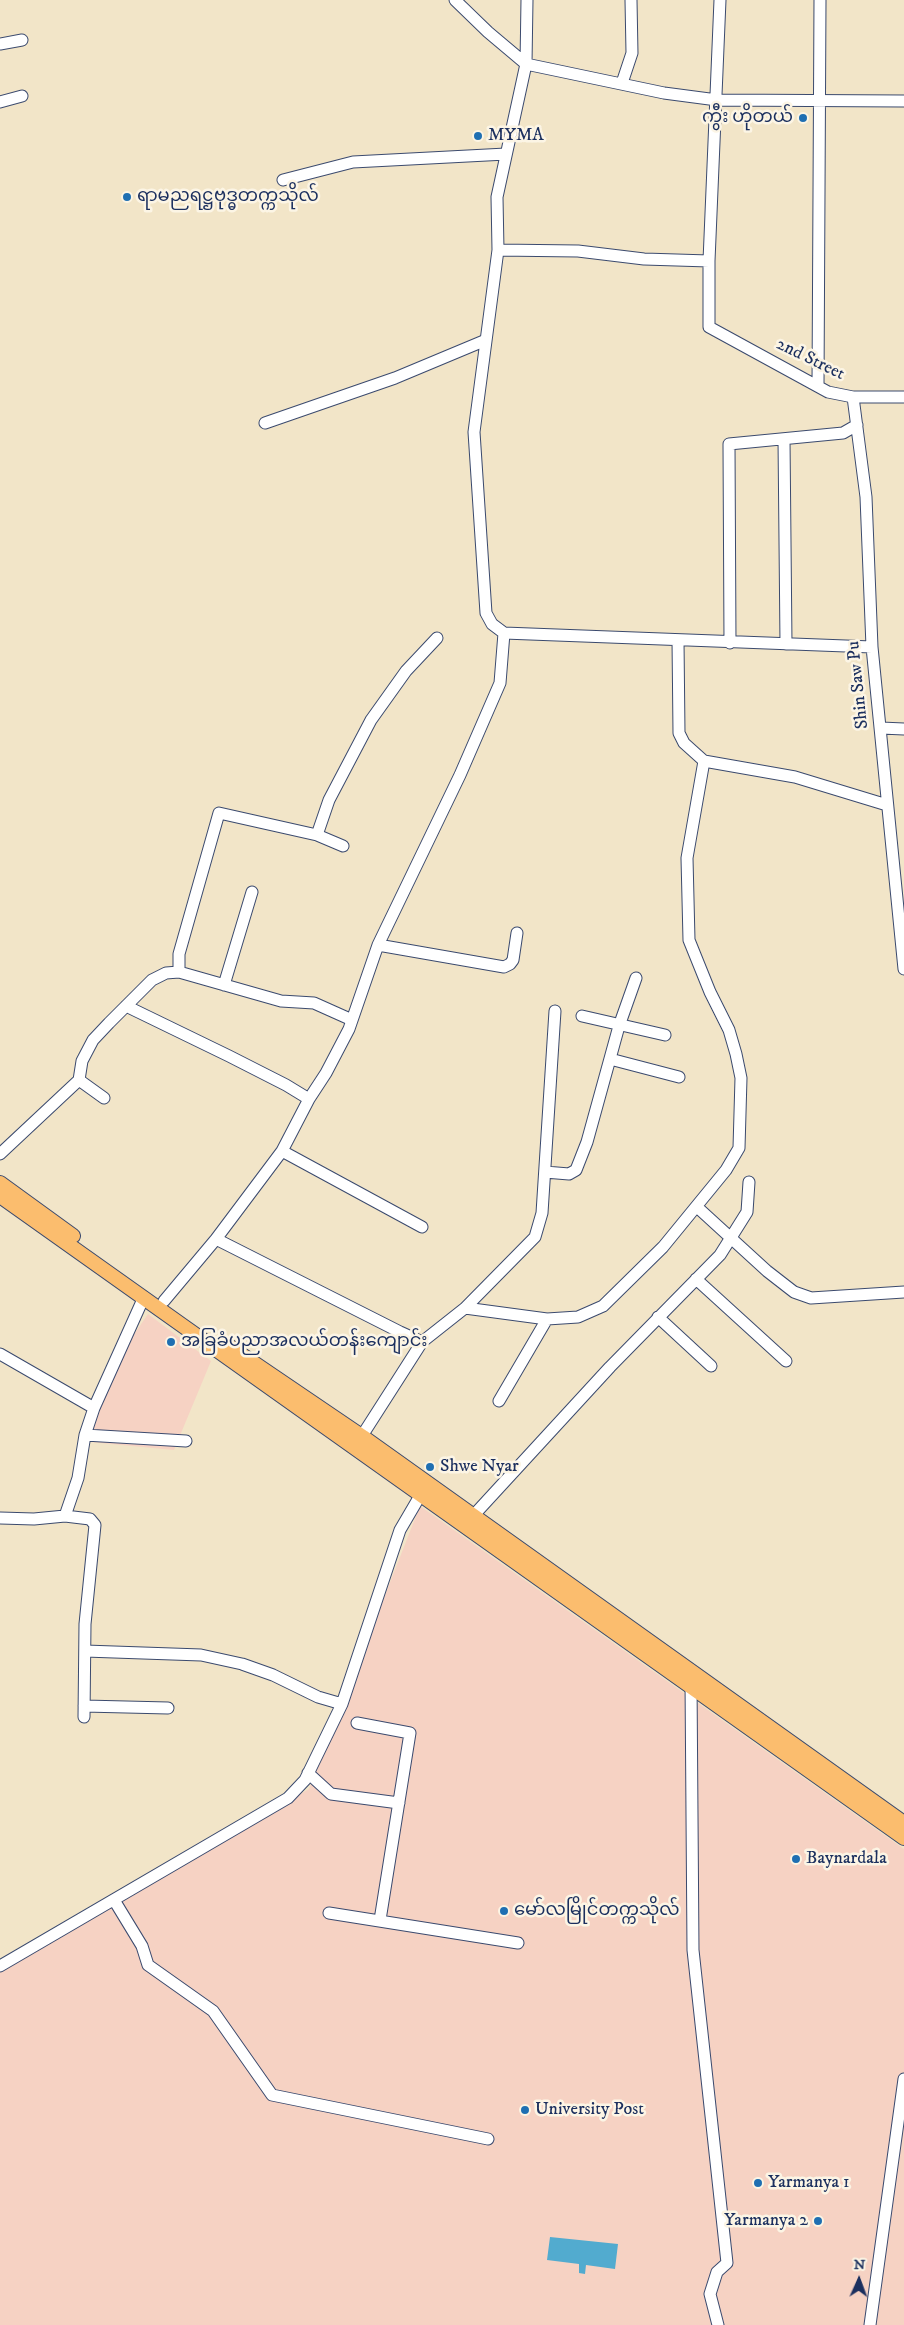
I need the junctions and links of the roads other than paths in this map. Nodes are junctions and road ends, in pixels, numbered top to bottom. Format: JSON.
{"nodes":[{"id":1,"x":455,"y":0,"type":"edge"},
{"id":2,"x":527,"y":0,"type":"edge"},
{"id":3,"x":631,"y":0,"type":"edge"},
{"id":4,"x":720,"y":0,"type":"edge"},
{"id":5,"x":820,"y":0,"type":"edge"},
{"id":6,"x":22,"y":40,"type":"dead end"},
{"id":7,"x":0,"y":44,"type":"edge"},
{"id":8,"x":526,"y":64,"type":"junction"},
{"id":9,"x":622,"y":83,"type":"junction"},
{"id":10,"x":22,"y":96,"type":"dead end"},
{"id":11,"x":717,"y":100,"type":"junction"},
{"id":12,"x":904,"y":101,"type":"edge"},
{"id":13,"x":0,"y":102,"type":"edge"},
{"id":14,"x":819,"y":102,"type":"junction"},
{"id":15,"x":506,"y":154,"type":"junction"},
{"id":16,"x":283,"y":180,"type":"dead end"},
{"id":17,"x":498,"y":250,"type":"junction"},
{"id":18,"x":709,"y":261,"type":"junction"},
{"id":19,"x":486,"y":340,"type":"junction"},
{"id":20,"x":818,"y":386,"type":"junction"},
{"id":21,"x":853,"y":397,"type":"junction"},
{"id":22,"x":904,"y":397,"type":"edge"},
{"id":23,"x":265,"y":423,"type":"dead end"},
{"id":24,"x":857,"y":425,"type":"junction"},
{"id":25,"x":784,"y":439,"type":"junction"},
{"id":26,"x":504,"y":633,"type":"junction"},
{"id":27,"x":437,"y":638,"type":"dead end"},
{"id":28,"x":678,"y":640,"type":"junction"},
{"id":29,"x":730,"y":642,"type":"junction"},
{"id":30,"x":786,"y":644,"type":"junction"},
{"id":31,"x":872,"y":647,"type":"junction"},
{"id":32,"x":881,"y":728,"type":"junction"},
{"id":33,"x":904,"y":729,"type":"edge"},
{"id":34,"x":704,"y":760,"type":"junction"},
{"id":35,"x":887,"y":806,"type":"junction"},
{"id":36,"x":317,"y":835,"type":"junction"},
{"id":37,"x":343,"y":846,"type":"dead end"},
{"id":38,"x":252,"y":892,"type":"dead end"},
{"id":39,"x":517,"y":933,"type":"dead end"},
{"id":40,"x":378,"y":945,"type":"junction"},
{"id":41,"x":904,"y":969,"type":"edge"},
{"id":42,"x":179,"y":972,"type":"junction"},
{"id":43,"x":636,"y":978,"type":"dead end"},
{"id":44,"x":224,"y":985,"type":"junction"},
{"id":45,"x":126,"y":1006,"type":"junction"},
{"id":46,"x":555,"y":1011,"type":"dead end"},
{"id":47,"x":582,"y":1016,"type":"dead end"},
{"id":48,"x":352,"y":1020,"type":"junction"},
{"id":49,"x":619,"y":1026,"type":"junction"},
{"id":50,"x":665,"y":1034,"type":"dead end"},
{"id":51,"x":610,"y":1059,"type":"junction"},
{"id":52,"x":679,"y":1077,"type":"dead end"},
{"id":53,"x":79,"y":1080,"type":"junction"},
{"id":54,"x":104,"y":1098,"type":"dead end"},
{"id":55,"x":308,"y":1099,"type":"junction"},
{"id":56,"x":282,"y":1151,"type":"junction"},
{"id":57,"x":0,"y":1154,"type":"edge"},
{"id":58,"x":545,"y":1172,"type":"junction"},
{"id":59,"x":749,"y":1182,"type":"dead end"},
{"id":60,"x":0,"y":1183,"type":"edge"},
{"id":61,"x":0,"y":1196,"type":"edge"},
{"id":62,"x":697,"y":1207,"type":"junction"},
{"id":63,"x":422,"y":1227,"type":"dead end"},
{"id":64,"x":216,"y":1238,"type":"junction"},
{"id":65,"x":732,"y":1238,"type":"junction"},
{"id":66,"x":696,"y":1279,"type":"junction"},
{"id":67,"x":904,"y":1292,"type":"edge"},
{"id":68,"x":144,"y":1297,"type":"junction"},
{"id":69,"x":164,"y":1301,"type":"junction"},
{"id":70,"x":465,"y":1308,"type":"junction"},
{"id":71,"x":658,"y":1317,"type":"junction"},
{"id":72,"x":547,"y":1319,"type":"junction"},
{"id":73,"x":422,"y":1342,"type":"junction"},
{"id":74,"x":0,"y":1354,"type":"edge"},
{"id":75,"x":786,"y":1361,"type":"dead end"},
{"id":76,"x":711,"y":1366,"type":"dead end"},
{"id":77,"x":499,"y":1401,"type":"dead end"},
{"id":78,"x":94,"y":1408,"type":"junction"},
{"id":79,"x":86,"y":1435,"type":"junction"},
{"id":80,"x":186,"y":1441,"type":"dead end"},
{"id":81,"x":358,"y":1442,"type":"junction"},
{"id":82,"x":424,"y":1489,"type":"junction"},
{"id":83,"x":65,"y":1516,"type":"junction"},
{"id":84,"x":473,"y":1516,"type":"junction"},
{"id":85,"x":0,"y":1518,"type":"edge"},
{"id":86,"x":85,"y":1651,"type":"junction"},
{"id":87,"x":691,"y":1671,"type":"junction"},
{"id":88,"x":691,"y":1686,"type":"junction"},
{"id":89,"x":342,"y":1704,"type":"junction"},
{"id":90,"x":168,"y":1708,"type":"dead end"},
{"id":91,"x":357,"y":1723,"type":"dead end"},
{"id":92,"x":818,"y":1769,"type":"junction"},
{"id":93,"x":308,"y":1772,"type":"junction"},
{"id":94,"x":399,"y":1803,"type":"junction"},
{"id":95,"x":904,"y":1823,"type":"edge"},
{"id":96,"x":904,"y":1838,"type":"edge"},
{"id":97,"x":114,"y":1900,"type":"junction"},
{"id":98,"x":329,"y":1912,"type":"dead end"},
{"id":99,"x":380,"y":1920,"type":"junction"},
{"id":100,"x":518,"y":1944,"type":"dead end"},
{"id":101,"x":0,"y":1966,"type":"edge"},
{"id":102,"x":904,"y":2079,"type":"edge"},
{"id":103,"x":488,"y":2139,"type":"dead end"},
{"id":104,"x":718,"y":2325,"type":"edge"},
{"id":105,"x":870,"y":2325,"type":"edge"}],
"edges":[{"from":1,"to":8,"type":"street"},
{"from":2,"to":8,"type":"street"},
{"from":3,"to":9,"type":"street"},
{"from":4,"to":11,"type":"street"},
{"from":5,"to":14,"type":"street"},
{"from":6,"to":7,"type":"street"},
{"from":8,"to":9,"type":"street"},
{"from":8,"to":15,"type":"street"},
{"from":9,"to":11,"type":"street"},
{"from":10,"to":13,"type":"street"},
{"from":11,"to":14,"type":"street"},
{"from":11,"to":18,"type":"street"},
{"from":12,"to":14,"type":"street"},
{"from":14,"to":20,"type":"street"},
{"from":15,"to":16,"type":"street"},
{"from":15,"to":17,"type":"street"},
{"from":17,"to":18,"type":"street"},
{"from":17,"to":19,"type":"street"},
{"from":18,"to":20,"type":"street","name":"2nd Street"},
{"from":19,"to":23,"type":"street"},
{"from":19,"to":26,"type":"street"},
{"from":20,"to":21,"type":"street","name":"2nd Street"},
{"from":21,"to":22,"type":"street","name":"2nd Street"},
{"from":21,"to":24,"type":"street","name":"Shin Saw Pu"},
{"from":24,"to":25,"type":"street"},
{"from":24,"to":31,"type":"street","name":"Shin Saw Pu"},
{"from":25,"to":29,"type":"street"},
{"from":25,"to":30,"type":"street"},
{"from":26,"to":28,"type":"street"},
{"from":26,"to":40,"type":"street"},
{"from":27,"to":36,"type":"street"},
{"from":28,"to":29,"type":"street"},
{"from":28,"to":34,"type":"street"},
{"from":29,"to":30,"type":"street"},
{"from":30,"to":31,"type":"street"},
{"from":31,"to":32,"type":"street","name":"Shin Saw Pu"},
{"from":32,"to":33,"type":"street"},
{"from":32,"to":35,"type":"street","name":"Shin Saw Pu"},
{"from":34,"to":35,"type":"street"},
{"from":34,"to":62,"type":"street"},
{"from":35,"to":41,"type":"street","name":"Shin Saw Pu"},
{"from":36,"to":37,"type":"street"},
{"from":36,"to":42,"type":"street"},
{"from":38,"to":44,"type":"street"},
{"from":39,"to":40,"type":"street"},
{"from":40,"to":48,"type":"street"},
{"from":42,"to":44,"type":"street"},
{"from":42,"to":45,"type":"street"},
{"from":43,"to":49,"type":"street"},
{"from":44,"to":48,"type":"street"},
{"from":45,"to":53,"type":"street"},
{"from":45,"to":55,"type":"street"},
{"from":46,"to":58,"type":"street"},
{"from":47,"to":49,"type":"street"},
{"from":48,"to":55,"type":"street"},
{"from":49,"to":50,"type":"street"},
{"from":49,"to":51,"type":"street"},
{"from":51,"to":52,"type":"street"},
{"from":51,"to":58,"type":"street"},
{"from":53,"to":54,"type":"street"},
{"from":53,"to":57,"type":"street"},
{"from":55,"to":56,"type":"street"},
{"from":56,"to":63,"type":"street"},
{"from":56,"to":64,"type":"street"},
{"from":58,"to":70,"type":"street"},
{"from":59,"to":65,"type":"street"},
{"from":60,"to":69,"type":"main road"},
{"from":61,"to":68,"type":"main road"},
{"from":62,"to":65,"type":"street"},
{"from":62,"to":72,"type":"street"},
{"from":64,"to":69,"type":"street"},
{"from":64,"to":73,"type":"street"},
{"from":65,"to":66,"type":"street"},
{"from":65,"to":67,"type":"street"},
{"from":66,"to":71,"type":"street"},
{"from":66,"to":75,"type":"street"},
{"from":68,"to":78,"type":"street"},
{"from":68,"to":81,"type":"main road"},
{"from":69,"to":81,"type":"main road"},
{"from":70,"to":72,"type":"street"},
{"from":70,"to":73,"type":"street"},
{"from":71,"to":76,"type":"street"},
{"from":71,"to":84,"type":"street"},
{"from":72,"to":77,"type":"street"},
{"from":73,"to":81,"type":"street"},
{"from":74,"to":78,"type":"street"},
{"from":78,"to":79,"type":"street"},
{"from":79,"to":80,"type":"street"},
{"from":79,"to":83,"type":"street"},
{"from":81,"to":82,"type":"main road"},
{"from":82,"to":84,"type":"main road"},
{"from":82,"to":88,"type":"main road"},
{"from":82,"to":89,"type":"street"},
{"from":83,"to":85,"type":"street"},
{"from":83,"to":86,"type":"street"},
{"from":84,"to":87,"type":"main road"},
{"from":86,"to":89,"type":"street"},
{"from":86,"to":90,"type":"street"},
{"from":87,"to":88,"type":"street"},
{"from":87,"to":92,"type":"main road"},
{"from":88,"to":92,"type":"main road"},
{"from":88,"to":104,"type":"street"},
{"from":89,"to":93,"type":"street"},
{"from":91,"to":94,"type":"street"},
{"from":92,"to":95,"type":"main road"},
{"from":92,"to":96,"type":"main road"},
{"from":93,"to":94,"type":"street"},
{"from":93,"to":97,"type":"street"},
{"from":94,"to":99,"type":"street"},
{"from":97,"to":101,"type":"street"},
{"from":97,"to":103,"type":"street"},
{"from":98,"to":99,"type":"street"},
{"from":99,"to":100,"type":"street"},
{"from":102,"to":105,"type":"street"}]}
